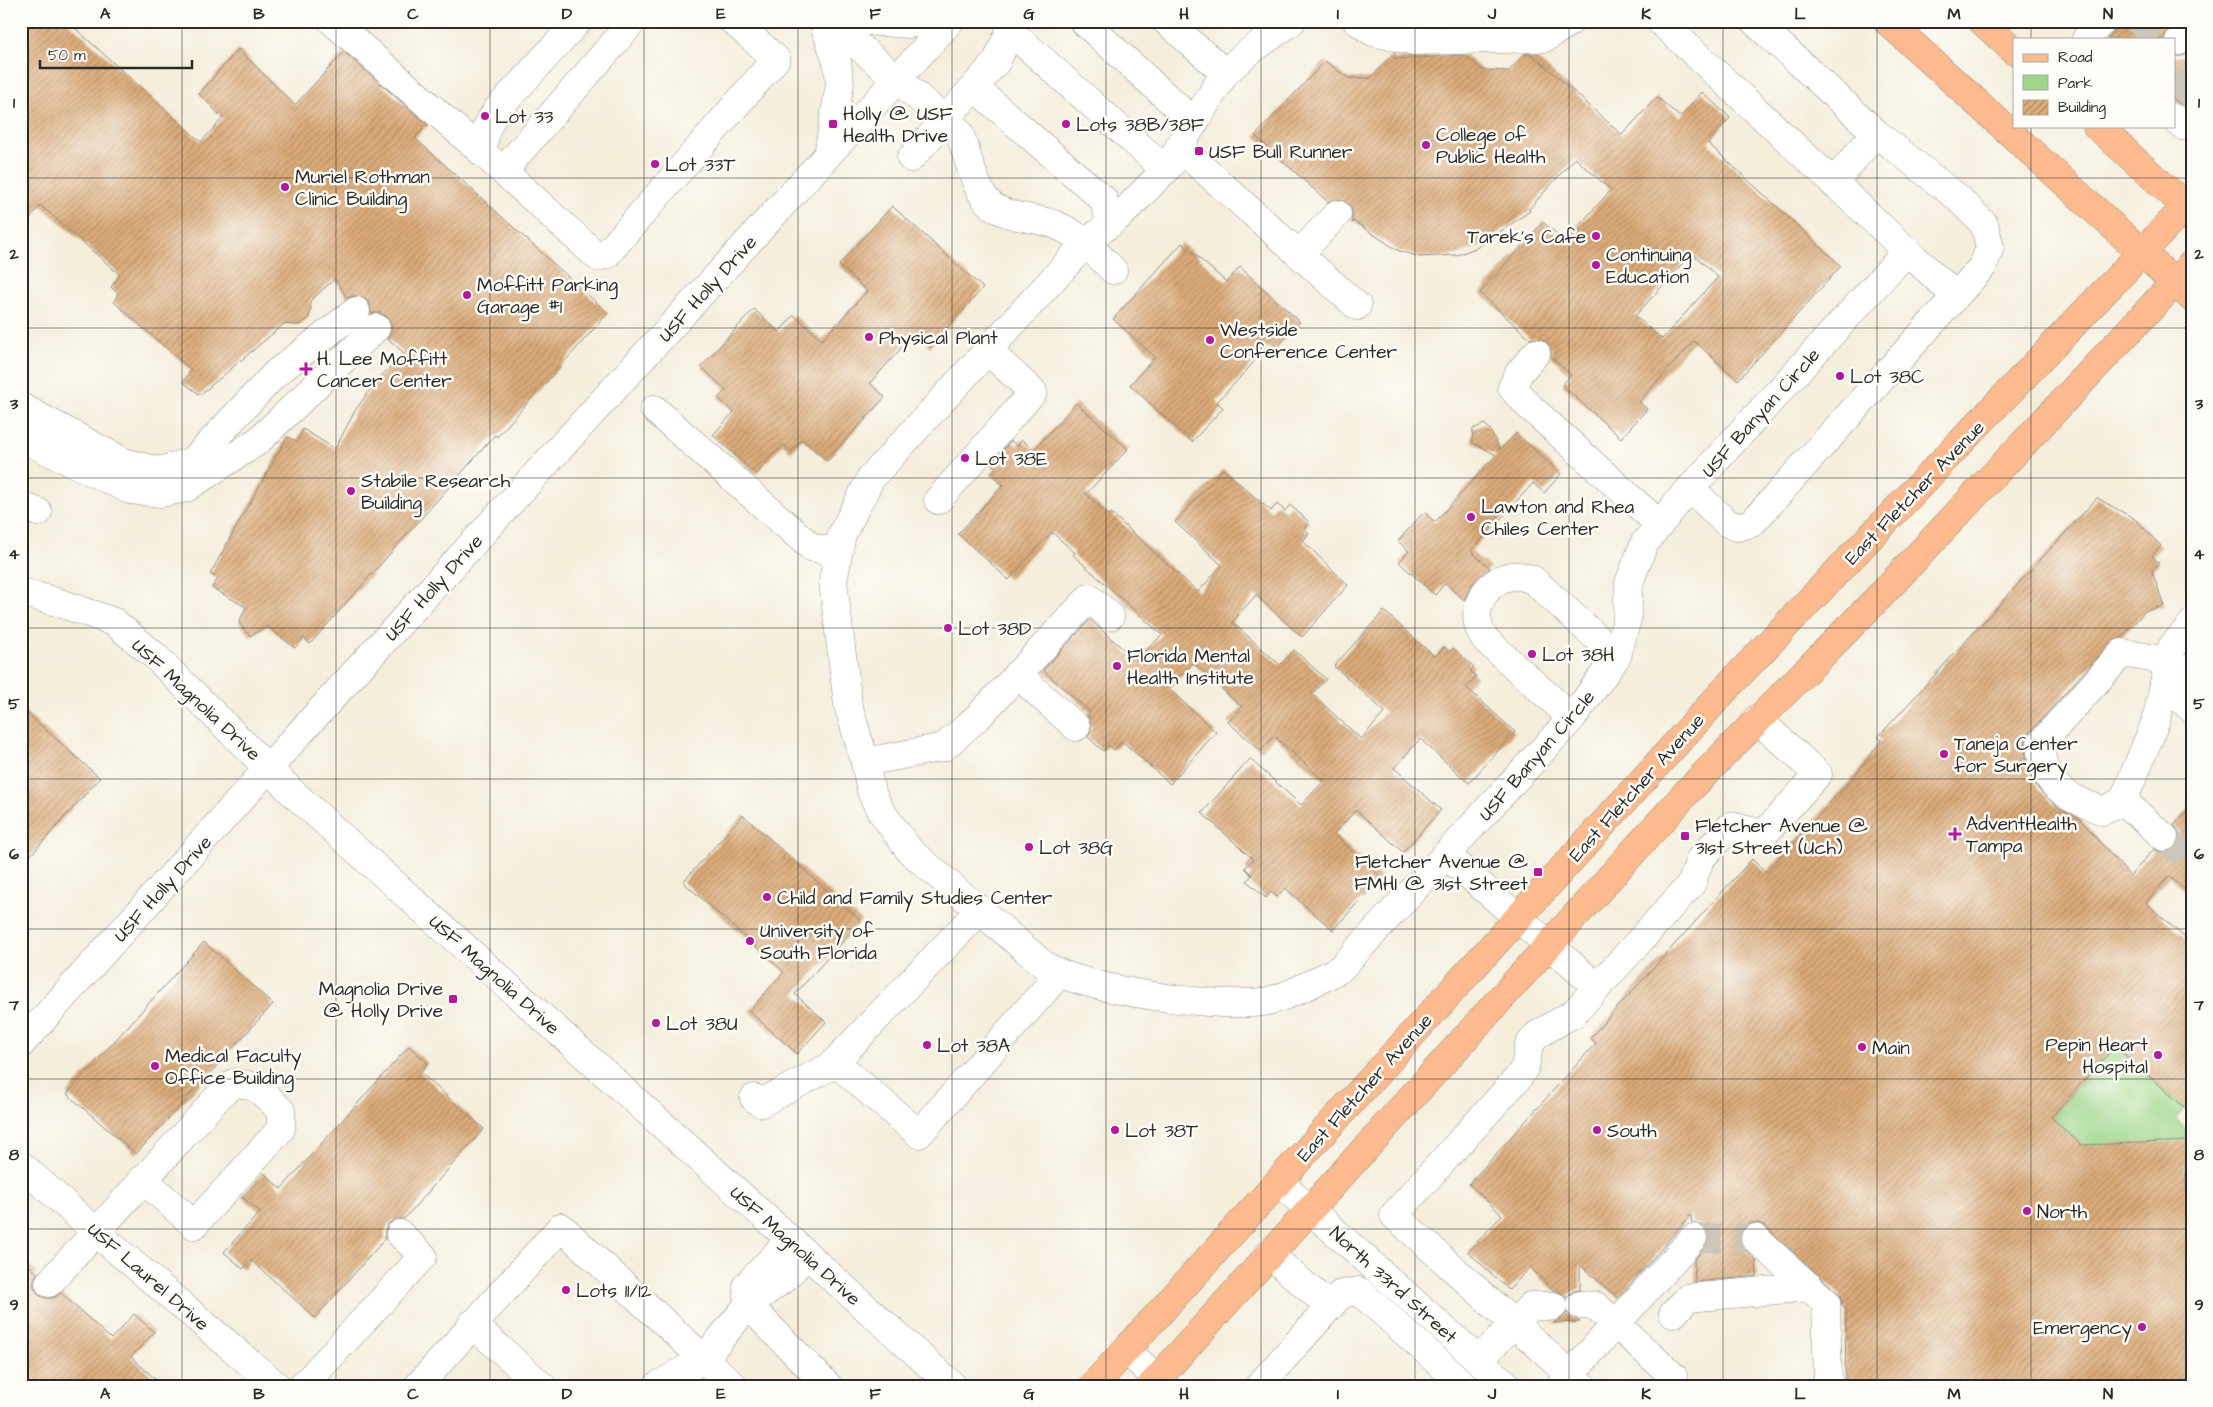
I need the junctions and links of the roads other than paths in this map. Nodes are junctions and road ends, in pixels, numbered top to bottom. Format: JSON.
{"nodes":[{"id":1,"x":332,"y":21,"type":"edge"},
{"id":2,"x":578,"y":21,"type":"edge"},
{"id":3,"x":633,"y":21,"type":"edge"},
{"id":4,"x":733,"y":21,"type":"edge"},
{"id":5,"x":822,"y":21,"type":"edge"},
{"id":6,"x":829,"y":21,"type":"edge"},
{"id":7,"x":865,"y":21,"type":"edge"},
{"id":8,"x":930,"y":21,"type":"edge"},
{"id":9,"x":950,"y":21,"type":"edge"},
{"id":10,"x":1083,"y":21,"type":"edge"},
{"id":11,"x":1166,"y":21,"type":"edge"},
{"id":12,"x":1292,"y":21,"type":"edge"},
{"id":13,"x":1358,"y":21,"type":"edge"},
{"id":14,"x":1660,"y":21,"type":"edge"},
{"id":15,"x":1754,"y":21,"type":"edge"},
{"id":16,"x":1887,"y":21,"type":"edge"},
{"id":17,"x":1982,"y":21,"type":"edge"},
{"id":18,"x":2102,"y":21,"type":"edge"},
{"id":19,"x":1012,"y":26,"type":"edge"},
{"id":20,"x":1573,"y":26,"type":"edge"},
{"id":21,"x":1518,"y":29,"type":"edge"},
{"id":22,"x":2087,"y":38,"type":"edge"},
{"id":23,"x":2013,"y":50,"type":"edge"},
{"id":24,"x":1225,"y":73,"type":"junction"},
{"id":25,"x":896,"y":80,"type":"junction"},
{"id":26,"x":974,"y":87,"type":"junction"},
{"id":27,"x":946,"y":120,"type":"junction"},
{"id":28,"x":2176,"y":120,"type":"edge"},
{"id":29,"x":1194,"y":122,"type":"junction"},
{"id":30,"x":2192,"y":127,"type":"edge"},
{"id":31,"x":2099,"y":128,"type":"edge"},
{"id":32,"x":1876,"y":132,"type":"junction"},
{"id":33,"x":1179,"y":147,"type":"junction"},
{"id":34,"x":482,"y":152,"type":"junction"},
{"id":35,"x":828,"y":154,"type":"junction"},
{"id":36,"x":912,"y":158,"type":"dead end"},
{"id":37,"x":1166,"y":170,"type":"junction"},
{"id":38,"x":503,"y":171,"type":"junction"},
{"id":39,"x":1833,"y":183,"type":"junction"},
{"id":40,"x":2190,"y":206,"type":"edge"},
{"id":41,"x":1336,"y":214,"type":"dead end"},
{"id":42,"x":1111,"y":223,"type":"junction"},
{"id":43,"x":1086,"y":243,"type":"junction"},
{"id":44,"x":1907,"y":251,"type":"junction"},
{"id":45,"x":2144,"y":253,"type":"junction"},
{"id":46,"x":1299,"y":254,"type":"junction"},
{"id":47,"x":1112,"y":270,"type":"dead end"},
{"id":48,"x":2186,"y":282,"type":"edge"},
{"id":49,"x":1956,"y":296,"type":"junction"},
{"id":50,"x":1357,"y":306,"type":"dead end"},
{"id":51,"x":988,"y":350,"type":"junction"},
{"id":52,"x":1536,"y":354,"type":"dead end"},
{"id":53,"x":21,"y":407,"type":"edge"},
{"id":54,"x":654,"y":409,"type":"dead end"},
{"id":55,"x":21,"y":438,"type":"edge"},
{"id":56,"x":1690,"y":488,"type":"junction"},
{"id":57,"x":938,"y":500,"type":"dead end"},
{"id":58,"x":1659,"y":524,"type":"junction"},
{"id":59,"x":838,"y":553,"type":"junction"},
{"id":60,"x":21,"y":592,"type":"edge"},
{"id":61,"x":1110,"y":616,"type":"dead end"},
{"id":62,"x":2192,"y":624,"type":"edge"},
{"id":63,"x":1618,"y":656,"type":"junction"},
{"id":64,"x":2175,"y":671,"type":"edge"},
{"id":65,"x":1017,"y":674,"type":"junction"},
{"id":66,"x":2192,"y":709,"type":"edge"},
{"id":67,"x":1572,"y":718,"type":"junction"},
{"id":68,"x":1757,"y":719,"type":"junction"},
{"id":69,"x":1076,"y":727,"type":"dead end"},
{"id":70,"x":865,"y":762,"type":"junction"},
{"id":71,"x":270,"y":768,"type":"junction"},
{"id":72,"x":2123,"y":801,"type":"junction"},
{"id":73,"x":2164,"y":837,"type":"tunnel mouth"},
{"id":74,"x":1446,"y":856,"type":"junction"},
{"id":75,"x":980,"y":910,"type":"junction"},
{"id":76,"x":1518,"y":916,"type":"junction"},
{"id":77,"x":1550,"y":944,"type":"junction"},
{"id":78,"x":1059,"y":974,"type":"junction"},
{"id":79,"x":1597,"y":987,"type":"junction"},
{"id":80,"x":21,"y":1044,"type":"edge"},
{"id":81,"x":835,"y":1062,"type":"junction"},
{"id":82,"x":754,"y":1098,"type":"dead end"},
{"id":83,"x":21,"y":1165,"type":"edge"},
{"id":84,"x":144,"y":1179,"type":"junction"},
{"id":85,"x":1279,"y":1182,"type":"junction"},
{"id":86,"x":1310,"y":1209,"type":"junction"},
{"id":87,"x":96,"y":1232,"type":"junction"},
{"id":88,"x":400,"y":1234,"type":"dead end"},
{"id":89,"x":1693,"y":1238,"type":"dead end"},
{"id":90,"x":1755,"y":1238,"type":"tunnel mouth"},
{"id":91,"x":798,"y":1248,"type":"junction"},
{"id":92,"x":1269,"y":1254,"type":"junction"},
{"id":93,"x":49,"y":1283,"type":"dead end"},
{"id":94,"x":1810,"y":1287,"type":"junction"},
{"id":95,"x":748,"y":1305,"type":"junction"},
{"id":96,"x":1553,"y":1306,"type":"dead end"},
{"id":97,"x":1580,"y":1306,"type":"dead end"},
{"id":98,"x":1330,"y":1307,"type":"junction"},
{"id":99,"x":1673,"y":1314,"type":"dead end"},
{"id":100,"x":472,"y":1324,"type":"junction"},
{"id":101,"x":1514,"y":1324,"type":"junction"},
{"id":102,"x":1616,"y":1324,"type":"junction"},
{"id":103,"x":1126,"y":1350,"type":"junction"},
{"id":104,"x":704,"y":1359,"type":"junction"},
{"id":105,"x":1479,"y":1360,"type":"junction"},
{"id":106,"x":1571,"y":1382,"type":"edge"},
{"id":107,"x":1158,"y":1383,"type":"edge"},
{"id":108,"x":277,"y":1386,"type":"edge"},
{"id":109,"x":303,"y":1386,"type":"edge"},
{"id":110,"x":418,"y":1386,"type":"edge"},
{"id":111,"x":542,"y":1386,"type":"edge"},
{"id":112,"x":656,"y":1386,"type":"edge"},
{"id":113,"x":689,"y":1386,"type":"edge"},
{"id":114,"x":734,"y":1386,"type":"edge"},
{"id":115,"x":828,"y":1386,"type":"edge"},
{"id":116,"x":953,"y":1386,"type":"edge"},
{"id":117,"x":1093,"y":1386,"type":"edge"},
{"id":118,"x":1259,"y":1386,"type":"edge"},
{"id":119,"x":1465,"y":1386,"type":"edge"},
{"id":120,"x":1508,"y":1386,"type":"edge"},
{"id":121,"x":1674,"y":1386,"type":"edge"},
{"id":122,"x":1828,"y":1386,"type":"edge"}],
"edges":[{"from":1,"to":34,"type":"street"},
{"from":2,"to":34,"type":"street"},
{"from":3,"to":38,"type":"street"},
{"from":4,"to":38,"type":"street"},
{"from":5,"to":35,"type":"street"},
{"from":6,"to":25,"type":"street"},
{"from":7,"to":8,"type":"street"},
{"from":9,"to":25,"type":"street","name":"USF Holly Drive"},
{"from":10,"to":29,"type":"street"},
{"from":11,"to":24,"type":"street"},
{"from":12,"to":24,"type":"street","name":"USF Banyan Circle"},
{"from":13,"to":21,"type":"street"},
{"from":14,"to":39,"type":"street"},
{"from":15,"to":32,"type":"street"},
{"from":16,"to":45,"type":"main road"},
{"from":17,"to":23,"type":"main road"},
{"from":18,"to":22,"type":"street"},
{"from":19,"to":26,"type":"street"},
{"from":19,"to":37,"type":"street"},
{"from":20,"to":21,"type":"street"},
{"from":24,"to":29,"type":"street","name":"USF Banyan Circle"},
{"from":25,"to":27,"type":"street"},
{"from":25,"to":35,"type":"street","name":"USF Holly Drive"},
{"from":26,"to":27,"type":"street"},
{"from":26,"to":42,"type":"street"},
{"from":27,"to":36,"type":"street"},
{"from":27,"to":43,"type":"street"},
{"from":28,"to":30,"type":"street"},
{"from":29,"to":33,"type":"street","name":"USF Banyan Circle"},
{"from":31,"to":40,"type":"main road"},
{"from":32,"to":39,"type":"street"},
{"from":32,"to":49,"type":"street"},
{"from":33,"to":37,"type":"street","name":"USF Banyan Circle"},
{"from":33,"to":46,"type":"street"},
{"from":34,"to":38,"type":"street"},
{"from":35,"to":71,"type":"street","name":"USF Holly Drive"},
{"from":37,"to":42,"type":"street","name":"USF Banyan Circle"},
{"from":39,"to":44,"type":"street"},
{"from":40,"to":45,"type":"main road","name":"East Fletcher Avenue"},
{"from":41,"to":46,"type":"street"},
{"from":42,"to":43,"type":"street","name":"USF Banyan Circle"},
{"from":43,"to":47,"type":"street"},
{"from":43,"to":51,"type":"street","name":"USF Banyan Circle"},
{"from":44,"to":49,"type":"street"},
{"from":44,"to":56,"type":"street","name":"USF Banyan Circle"},
{"from":45,"to":48,"type":"main road"},
{"from":45,"to":76,"type":"main road","name":"East Fletcher Avenue"},
{"from":46,"to":50,"type":"street"},
{"from":48,"to":68,"type":"main road"},
{"from":49,"to":56,"type":"street"},
{"from":51,"to":57,"type":"street"},
{"from":51,"to":59,"type":"street","name":"USF Banyan Circle"},
{"from":52,"to":58,"type":"street"},
{"from":53,"to":55,"type":"street"},
{"from":54,"to":59,"type":"street"},
{"from":56,"to":58,"type":"street","name":"USF Banyan Circle"},
{"from":58,"to":63,"type":"street","name":"USF Banyan Circle"},
{"from":59,"to":70,"type":"street","name":"USF Banyan Circle"},
{"from":60,"to":71,"type":"street","name":"USF Magnolia Drive"},
{"from":61,"to":65,"type":"street"},
{"from":62,"to":64,"type":"street"},
{"from":63,"to":67,"type":"street","name":"USF Banyan Circle"},
{"from":63,"to":67,"type":"street"},
{"from":64,"to":66,"type":"street"},
{"from":64,"to":72,"type":"street"},
{"from":64,"to":72,"type":"street"},
{"from":65,"to":69,"type":"street"},
{"from":65,"to":70,"type":"street"},
{"from":67,"to":74,"type":"street","name":"USF Banyan Circle"},
{"from":68,"to":77,"type":"main road"},
{"from":68,"to":79,"type":"street"},
{"from":70,"to":75,"type":"street","name":"USF Banyan Circle"},
{"from":71,"to":80,"type":"street","name":"USF Holly Drive"},
{"from":71,"to":91,"type":"street","name":"USF Magnolia Drive"},
{"from":72,"to":73,"type":"street"},
{"from":74,"to":76,"type":"street"},
{"from":74,"to":78,"type":"street","name":"USF Banyan Circle"},
{"from":75,"to":78,"type":"street","name":"USF Banyan Circle"},
{"from":75,"to":81,"type":"street"},
{"from":76,"to":77,"type":"street"},
{"from":76,"to":85,"type":"main road","name":"East Fletcher Avenue"},
{"from":77,"to":79,"type":"street"},
{"from":77,"to":86,"type":"main road"},
{"from":78,"to":81,"type":"street"},
{"from":79,"to":101,"type":"street"},
{"from":81,"to":82,"type":"street"},
{"from":83,"to":87,"type":"street","name":"USF Laurel Drive"},
{"from":84,"to":84,"type":"street"},
{"from":84,"to":87,"type":"street"},
{"from":85,"to":86,"type":"street","name":"North 33rd Street"},
{"from":85,"to":103,"type":"main road","name":"East Fletcher Avenue"},
{"from":86,"to":92,"type":"main road"},
{"from":86,"to":105,"type":"street","name":"North 33rd Street"},
{"from":87,"to":93,"type":"street"},
{"from":87,"to":108,"type":"street","name":"USF Laurel Drive"},
{"from":88,"to":109,"type":"street"},
{"from":89,"to":102,"type":"street"},
{"from":90,"to":94,"type":"street"},
{"from":91,"to":95,"type":"street"},
{"from":91,"to":116,"type":"street","name":"USF Magnolia Drive"},
{"from":92,"to":98,"type":"street"},
{"from":92,"to":107,"type":"main road"},
{"from":94,"to":99,"type":"street"},
{"from":94,"to":122,"type":"street"},
{"from":95,"to":104,"type":"street"},
{"from":95,"to":115,"type":"street"},
{"from":96,"to":101,"type":"street"},
{"from":97,"to":102,"type":"street"},
{"from":98,"to":118,"type":"street"},
{"from":98,"to":119,"type":"street"},
{"from":100,"to":104,"type":"street"},
{"from":100,"to":110,"type":"street"},
{"from":100,"to":111,"type":"street"},
{"from":101,"to":105,"type":"street"},
{"from":101,"to":106,"type":"street"},
{"from":102,"to":106,"type":"street"},
{"from":102,"to":121,"type":"street"},
{"from":103,"to":107,"type":"street"},
{"from":103,"to":117,"type":"main road","name":"East Fletcher Avenue"},
{"from":104,"to":112,"type":"street"},
{"from":104,"to":113,"type":"street"},
{"from":104,"to":114,"type":"street"},
{"from":105,"to":120,"type":"street","name":"North 33rd Street"}]}
